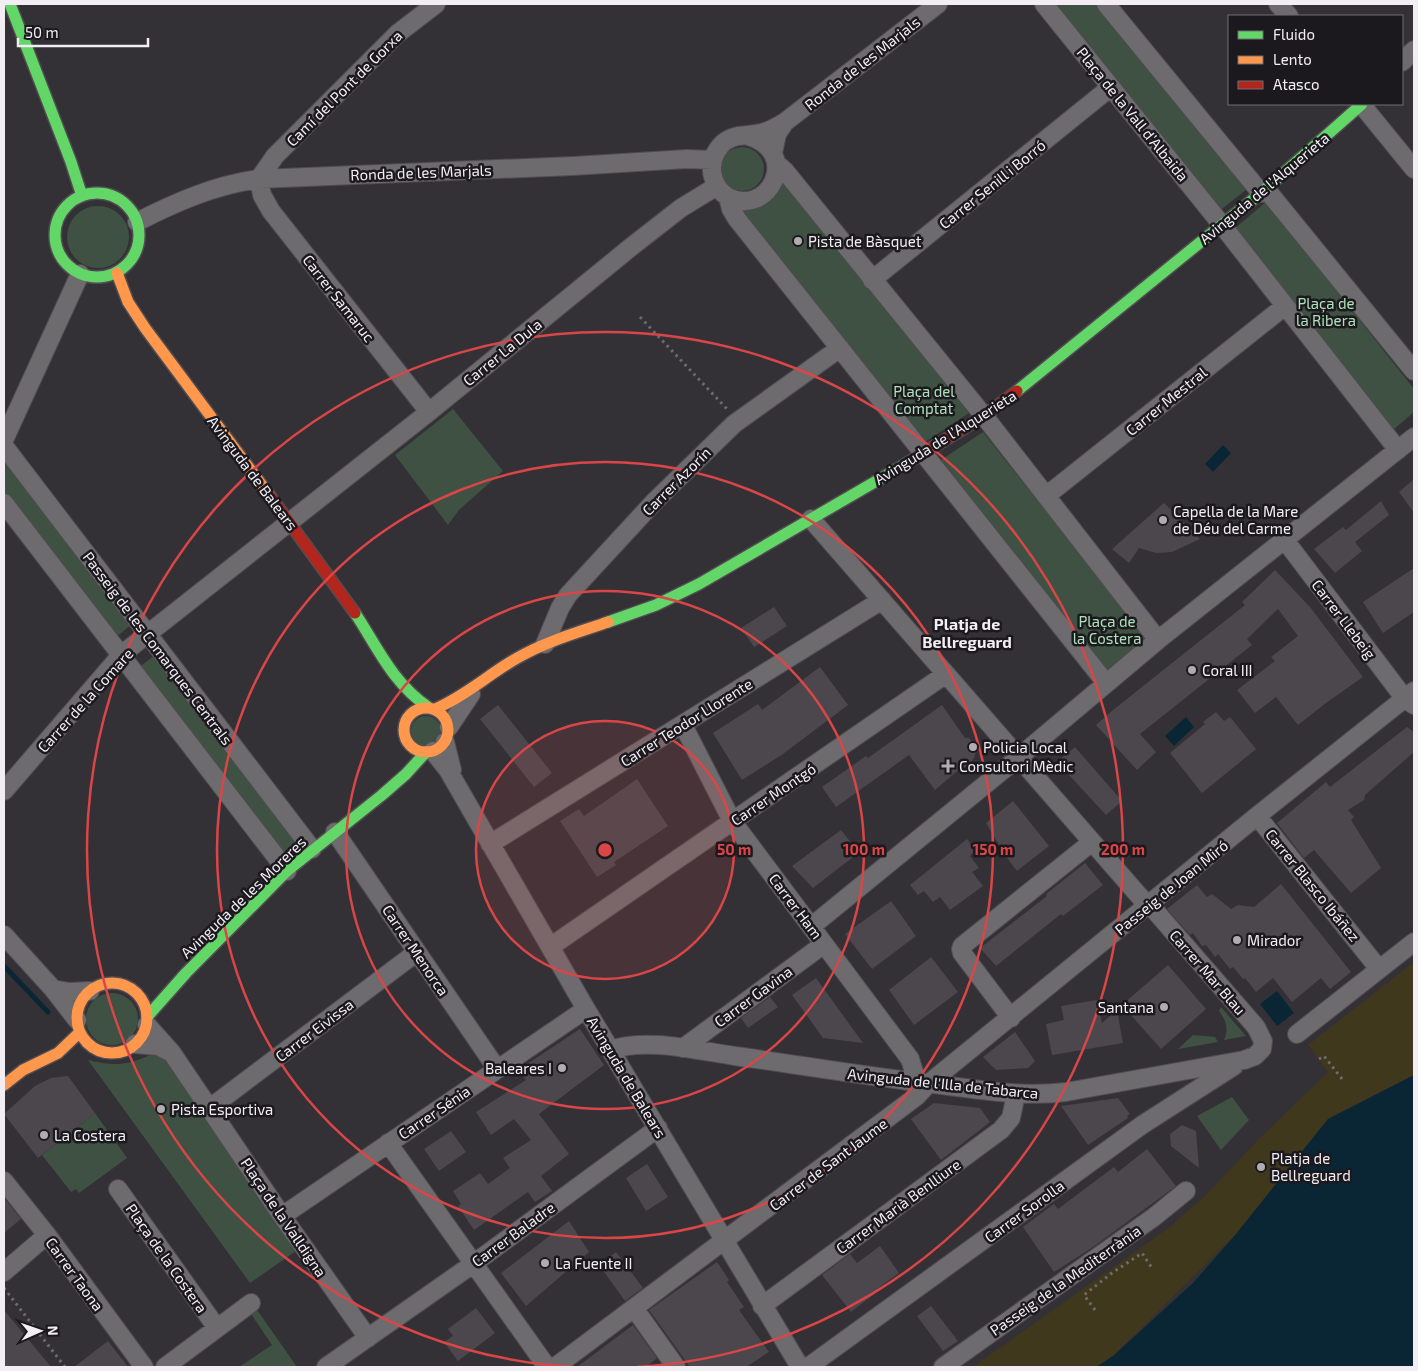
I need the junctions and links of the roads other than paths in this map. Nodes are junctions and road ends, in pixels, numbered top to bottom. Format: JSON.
{"nodes":[{"id":1,"x":10,"y":4,"type":"edge"},
{"id":2,"x":436,"y":4,"type":"edge"},
{"id":3,"x":938,"y":4,"type":"edge"},
{"id":4,"x":1044,"y":4,"type":"edge"},
{"id":5,"x":1106,"y":4,"type":"edge"},
{"id":6,"x":1278,"y":4,"type":"edge"},
{"id":7,"x":1287,"y":15,"type":"edge"},
{"id":8,"x":1414,"y":50,"type":"edge"},
{"id":9,"x":1403,"y":61,"type":"edge"},
{"id":10,"x":1111,"y":88,"type":"junction"},
{"id":11,"x":1360,"y":105,"type":"edge"},
{"id":12,"x":1362,"y":105,"type":"edge"},
{"id":13,"x":785,"y":122,"type":"junction"},
{"id":14,"x":748,"y":136,"type":"junction"},
{"id":15,"x":774,"y":158,"type":"junction"},
{"id":16,"x":712,"y":160,"type":"junction"},
{"id":17,"x":1414,"y":169,"type":"edge"},
{"id":18,"x":259,"y":179,"type":"junction"},
{"id":19,"x":1263,"y":190,"type":"junction"},
{"id":20,"x":722,"y":191,"type":"junction"},
{"id":21,"x":82,"y":196,"type":"junction"},
{"id":22,"x":137,"y":222,"type":"junction"},
{"id":23,"x":1222,"y":225,"type":"junction"},
{"id":24,"x":117,"y":273,"type":"junction"},
{"id":25,"x":80,"y":274,"type":"junction"},
{"id":26,"x":872,"y":280,"type":"junction"},
{"id":27,"x":1285,"y":306,"type":"junction"},
{"id":28,"x":840,"y":348,"type":"junction"},
{"id":29,"x":1414,"y":371,"type":"edge"},
{"id":30,"x":429,"y":412,"type":"junction"},
{"id":31,"x":984,"y":416,"type":"junction"},
{"id":32,"x":1414,"y":437,"type":"edge"},
{"id":33,"x":4,"y":440,"type":"edge"},
{"id":34,"x":4,"y":446,"type":"edge"},
{"id":35,"x":1398,"y":450,"type":"junction"},
{"id":36,"x":922,"y":454,"type":"junction"},
{"id":37,"x":1046,"y":496,"type":"junction"},
{"id":38,"x":4,"y":503,"type":"edge"},
{"id":39,"x":811,"y":519,"type":"junction"},
{"id":40,"x":290,"y":521,"type":"junction"},
{"id":41,"x":1284,"y":539,"type":"junction"},
{"id":42,"x":882,"y":600,"type":"junction"},
{"id":43,"x":147,"y":634,"type":"junction"},
{"id":44,"x":1158,"y":640,"type":"junction"},
{"id":45,"x":545,"y":644,"type":"junction"},
{"id":46,"x":121,"y":655,"type":"junction"},
{"id":47,"x":391,"y":672,"type":"junction"},
{"id":48,"x":946,"y":674,"type":"junction"},
{"id":49,"x":1106,"y":683,"type":"junction"},
{"id":50,"x":476,"y":688,"type":"junction"},
{"id":51,"x":1411,"y":699,"type":"edge"},
{"id":52,"x":432,"y":708,"type":"junction"},
{"id":53,"x":405,"y":722,"type":"junction"},
{"id":54,"x":683,"y":725,"type":"junction"},
{"id":55,"x":438,"y":743,"type":"junction"},
{"id":56,"x":405,"y":753,"type":"junction"},
{"id":57,"x":1019,"y":758,"type":"junction"},
{"id":58,"x":390,"y":787,"type":"junction"},
{"id":59,"x":4,"y":792,"type":"edge"},
{"id":60,"x":1257,"y":816,"type":"junction"},
{"id":61,"x":732,"y":821,"type":"junction"},
{"id":62,"x":335,"y":832,"type":"junction"},
{"id":63,"x":1092,"y":842,"type":"junction"},
{"id":64,"x":490,"y":844,"type":"junction"},
{"id":65,"x":312,"y":849,"type":"junction"},
{"id":66,"x":287,"y":871,"type":"junction"},
{"id":67,"x":1149,"y":905,"type":"junction"},
{"id":68,"x":812,"y":926,"type":"junction"},
{"id":69,"x":4,"y":936,"type":"edge"},
{"id":70,"x":1414,"y":942,"type":"edge"},
{"id":71,"x":824,"y":944,"type":"junction"},
{"id":72,"x":550,"y":946,"type":"junction"},
{"id":73,"x":417,"y":952,"type":"junction"},
{"id":74,"x":1379,"y":969,"type":"junction"},
{"id":75,"x":186,"y":972,"type":"junction"},
{"id":76,"x":52,"y":989,"type":"junction"},
{"id":77,"x":90,"y":991,"type":"junction"},
{"id":78,"x":140,"y":996,"type":"junction"},
{"id":79,"x":586,"y":1009,"type":"junction"},
{"id":80,"x":1010,"y":1018,"type":"junction"},
{"id":81,"x":147,"y":1021,"type":"junction"},
{"id":82,"x":79,"y":1026,"type":"junction"},
{"id":83,"x":1297,"y":1034,"type":"dead end"},
{"id":84,"x":1263,"y":1041,"type":"joint"},
{"id":85,"x":135,"y":1044,"type":"junction"},
{"id":86,"x":683,"y":1048,"type":"junction"},
{"id":87,"x":96,"y":1049,"type":"junction"},
{"id":88,"x":611,"y":1050,"type":"junction"},
{"id":89,"x":58,"y":1053,"type":"junction"},
{"id":90,"x":172,"y":1053,"type":"junction"},
{"id":91,"x":1244,"y":1060,"type":"junction"},
{"id":92,"x":497,"y":1069,"type":"junction"},
{"id":93,"x":922,"y":1083,"type":"junction"},
{"id":94,"x":4,"y":1085,"type":"edge"},
{"id":95,"x":1016,"y":1094,"type":"junction"},
{"id":96,"x":210,"y":1108,"type":"junction"},
{"id":97,"x":658,"y":1128,"type":"junction"},
{"id":98,"x":388,"y":1143,"type":"junction"},
{"id":99,"x":4,"y":1182,"type":"edge"},
{"id":100,"x":118,"y":1189,"type":"dead end"},
{"id":101,"x":1186,"y":1191,"type":"dead end"},
{"id":102,"x":282,"y":1216,"type":"junction"},
{"id":103,"x":47,"y":1235,"type":"junction"},
{"id":104,"x":725,"y":1241,"type":"junction"},
{"id":105,"x":473,"y":1264,"type":"junction"},
{"id":106,"x":4,"y":1272,"type":"edge"},
{"id":107,"x":251,"y":1303,"type":"dead end"},
{"id":108,"x":762,"y":1306,"type":"junction"},
{"id":109,"x":634,"y":1308,"type":"junction"},
{"id":110,"x":216,"y":1328,"type":"junction"},
{"id":111,"x":368,"y":1338,"type":"junction"},
{"id":112,"x":672,"y":1366,"type":"edge"},
{"id":113,"x":144,"y":1367,"type":"edge"},
{"id":114,"x":165,"y":1367,"type":"edge"},
{"id":115,"x":326,"y":1367,"type":"edge"},
{"id":116,"x":547,"y":1367,"type":"edge"},
{"id":117,"x":555,"y":1367,"type":"edge"},
{"id":118,"x":800,"y":1367,"type":"edge"},
{"id":119,"x":808,"y":1367,"type":"edge"},
{"id":120,"x":943,"y":1367,"type":"edge"}],
"edges":[{"from":1,"to":21,"type":"street"},
{"from":2,"to":18,"type":"street","name":"Camí del Pont de Gorxa"},
{"from":3,"to":13,"type":"street","name":"Ronda de les Marjals"},
{"from":4,"to":10,"type":"street","name":"Plaça de la Vall d’Albaida"},
{"from":5,"to":19,"type":"street"},
{"from":6,"to":7,"type":"street"},
{"from":8,"to":9,"type":"street"},
{"from":10,"to":23,"type":"street","name":"Plaça de la Vall d’Albaida"},
{"from":10,"to":26,"type":"street","name":"Carrer Senill i Borró"},
{"from":11,"to":19,"type":"street","name":"Avinguda de l’Alquerieta"},
{"from":12,"to":17,"type":"street"},
{"from":13,"to":14,"type":"street","name":"Ronda de les Marjals"},
{"from":13,"to":15,"type":"street"},
{"from":14,"to":15,"type":"street"},
{"from":14,"to":16,"type":"street"},
{"from":15,"to":20,"type":"street"},
{"from":15,"to":26,"type":"street"},
{"from":16,"to":18,"type":"street","name":"Ronda de les Marjals"},
{"from":16,"to":20,"type":"street"},
{"from":18,"to":22,"type":"street","name":"Ronda de les Marjals"},
{"from":18,"to":30,"type":"street","name":"Carrer Samaruc"},
{"from":19,"to":23,"type":"street","name":"Avinguda de l’Alquerieta"},
{"from":19,"to":29,"type":"street"},
{"from":20,"to":28,"type":"street"},
{"from":20,"to":30,"type":"street","name":"Carrer La Dula"},
{"from":21,"to":22,"type":"street"},
{"from":21,"to":25,"type":"street"},
{"from":22,"to":24,"type":"street"},
{"from":23,"to":27,"type":"street"},
{"from":23,"to":31,"type":"street","name":"Avinguda de l’Alquerieta"},
{"from":24,"to":25,"type":"street"},
{"from":24,"to":40,"type":"street","name":"Avinguda de Balears"},
{"from":25,"to":33,"type":"street"},
{"from":26,"to":31,"type":"street"},
{"from":27,"to":35,"type":"street"},
{"from":27,"to":37,"type":"street","name":"Carrer Mestral"},
{"from":28,"to":36,"type":"street"},
{"from":28,"to":45,"type":"street","name":"Carrer Azorín"},
{"from":30,"to":40,"type":"street","name":"Carrer La Dula"},
{"from":31,"to":36,"type":"street","name":"Avinguda de l’Alquerieta"},
{"from":31,"to":37,"type":"street"},
{"from":32,"to":35,"type":"street"},
{"from":34,"to":43,"type":"street","name":"Passeig de les Comarques Centrals"},
{"from":35,"to":41,"type":"street"},
{"from":36,"to":39,"type":"street","name":"Avinguda de l’Alquerieta"},
{"from":36,"to":49,"type":"street"},
{"from":37,"to":44,"type":"street"},
{"from":38,"to":46,"type":"street"},
{"from":39,"to":42,"type":"street","name":"Carrer Mar Blau"},
{"from":39,"to":45,"type":"street","name":"Avinguda de l’Alquerieta"},
{"from":40,"to":43,"type":"street","name":"Carrer de la Comare"},
{"from":40,"to":47,"type":"street","name":"Avinguda de Balears"},
{"from":41,"to":44,"type":"street"},
{"from":41,"to":51,"type":"street","name":"Carrer Llebeig"},
{"from":42,"to":48,"type":"street","name":"Carrer Mar Blau"},
{"from":42,"to":54,"type":"street","name":"Carrer Teodor Llorente"},
{"from":43,"to":46,"type":"street","name":"Carrer de la Comare"},
{"from":43,"to":65,"type":"street","name":"Passeig de les Comarques Centrals"},
{"from":44,"to":49,"type":"street"},
{"from":45,"to":50,"type":"street","name":"Avinguda de l’Alquerieta"},
{"from":46,"to":59,"type":"street","name":"Carrer de la Comare"},
{"from":46,"to":66,"type":"street"},
{"from":47,"to":52,"type":"street"},
{"from":47,"to":53,"type":"street"},
{"from":48,"to":57,"type":"street","name":"Carrer Mar Blau"},
{"from":48,"to":61,"type":"street","name":"Carrer Montgó"},
{"from":49,"to":57,"type":"street"},
{"from":50,"to":52,"type":"street","name":"Avinguda de l’Alquerieta"},
{"from":50,"to":55,"type":"street"},
{"from":51,"to":60,"type":"street","name":"Passeig de Joan Miró"},
{"from":52,"to":53,"type":"street"},
{"from":52,"to":55,"type":"street"},
{"from":53,"to":56,"type":"street"},
{"from":54,"to":61,"type":"street","name":"Carrer Ham"},
{"from":54,"to":64,"type":"street","name":"Carrer Teodor Llorente"},
{"from":55,"to":56,"type":"street"},
{"from":55,"to":58,"type":"street","name":"Avinguda de les Moreres"},
{"from":55,"to":64,"type":"street","name":"Avinguda de Balears"},
{"from":56,"to":58,"type":"street"},
{"from":57,"to":63,"type":"street","name":"Carrer Mar Blau"},
{"from":57,"to":68,"type":"street"},
{"from":58,"to":62,"type":"street","name":"Avinguda de les Moreres"},
{"from":60,"to":67,"type":"street","name":"Passeig de Joan Miró"},
{"from":60,"to":74,"type":"street","name":"Carrer Blasco Ibáñez"},
{"from":61,"to":68,"type":"street","name":"Carrer Ham"},
{"from":61,"to":72,"type":"street","name":"Carrer Montgó"},
{"from":62,"to":65,"type":"street","name":"Avinguda de les Moreres"},
{"from":62,"to":73,"type":"street","name":"Carrer Menorca"},
{"from":63,"to":67,"type":"street","name":"Carrer Mar Blau"},
{"from":63,"to":80,"type":"street"},
{"from":64,"to":72,"type":"street","name":"Avinguda de Balears"},
{"from":65,"to":66,"type":"street","name":"Avinguda de les Moreres"},
{"from":66,"to":75,"type":"street","name":"Avinguda de les Moreres"},
{"from":67,"to":80,"type":"street","name":"Passeig de Joan Miró"},
{"from":67,"to":84,"type":"street","name":"Carrer Mar Blau"},
{"from":68,"to":71,"type":"street","name":"Carrer Ham"},
{"from":69,"to":76,"type":"street"},
{"from":70,"to":74,"type":"street"},
{"from":71,"to":86,"type":"street","name":"Carrer Gavina"},
{"from":71,"to":93,"type":"street","name":"Carrer Ham"},
{"from":72,"to":79,"type":"street","name":"Avinguda de Balears"},
{"from":73,"to":92,"type":"street","name":"Carrer Menorca"},
{"from":73,"to":96,"type":"street","name":"Carrer Eivissa"},
{"from":74,"to":83,"type":"street"},
{"from":75,"to":78,"type":"street","name":"Avinguda de les Moreres"},
{"from":75,"to":81,"type":"street","name":"Avinguda de les Moreres"},
{"from":76,"to":77,"type":"street"},
{"from":76,"to":82,"type":"street"},
{"from":77,"to":78,"type":"street"},
{"from":77,"to":82,"type":"street"},
{"from":78,"to":81,"type":"street"},
{"from":79,"to":88,"type":"street","name":"Avinguda de Balears"},
{"from":79,"to":92,"type":"street","name":"Carrer Sénia"},
{"from":80,"to":93,"type":"street","name":"Passeig de Joan Miró"},
{"from":81,"to":85,"type":"street"},
{"from":81,"to":90,"type":"street","name":"Plaça de la Valldigna"},
{"from":82,"to":87,"type":"street"},
{"from":82,"to":89,"type":"street"},
{"from":84,"to":91,"type":"street","name":"Avinguda de l'Illa de Tabarca"},
{"from":85,"to":87,"type":"street"},
{"from":85,"to":90,"type":"street"},
{"from":86,"to":88,"type":"street","name":"Avinguda de l'Illa de Tabarca"},
{"from":86,"to":93,"type":"street","name":"Avinguda de l'Illa de Tabarca"},
{"from":87,"to":89,"type":"street"},
{"from":88,"to":97,"type":"street","name":"Avinguda de Balears"},
{"from":89,"to":94,"type":"street"},
{"from":90,"to":96,"type":"street","name":"Plaça de la Valldigna"},
{"from":91,"to":95,"type":"street","name":"Avinguda de l'Illa de Tabarca"},
{"from":91,"to":119,"type":"street","name":"Carrer Sorolla"},
{"from":92,"to":98,"type":"street","name":"Carrer Sénia"},
{"from":93,"to":95,"type":"street","name":"Avinguda de l'Illa de Tabarca"},
{"from":93,"to":104,"type":"street","name":"Carrer de Sant Jaume"},
{"from":95,"to":108,"type":"street","name":"Carrer Marià Benlliure"},
{"from":96,"to":102,"type":"street","name":"Plaça de la Valldigna"},
{"from":97,"to":104,"type":"street","name":"Avinguda de Balears"},
{"from":97,"to":105,"type":"street","name":"Carrer Baladre"},
{"from":98,"to":102,"type":"street","name":"Carrer Sénia"},
{"from":98,"to":105,"type":"street"},
{"from":99,"to":103,"type":"street","name":"Carrer Taona"},
{"from":100,"to":110,"type":"street","name":"Plaça de la Costera"},
{"from":101,"to":120,"type":"street","name":"Passeig de la Mediterrània"},
{"from":102,"to":111,"type":"street","name":"Plaça de la Valldigna"},
{"from":103,"to":106,"type":"street"},
{"from":103,"to":113,"type":"street","name":"Carrer Taona"},
{"from":104,"to":108,"type":"street","name":"Avinguda de Balears"},
{"from":104,"to":109,"type":"street","name":"Carrer de Sant Jaume"},
{"from":105,"to":111,"type":"street","name":"Carrer Baladre"},
{"from":105,"to":116,"type":"street"},
{"from":107,"to":110,"type":"street"},
{"from":108,"to":118,"type":"street","name":"Avinguda de Balears"},
{"from":109,"to":112,"type":"street"},
{"from":109,"to":117,"type":"street","name":"Carrer de Sant Jaume"},
{"from":110,"to":114,"type":"street"},
{"from":111,"to":115,"type":"street"}]}
